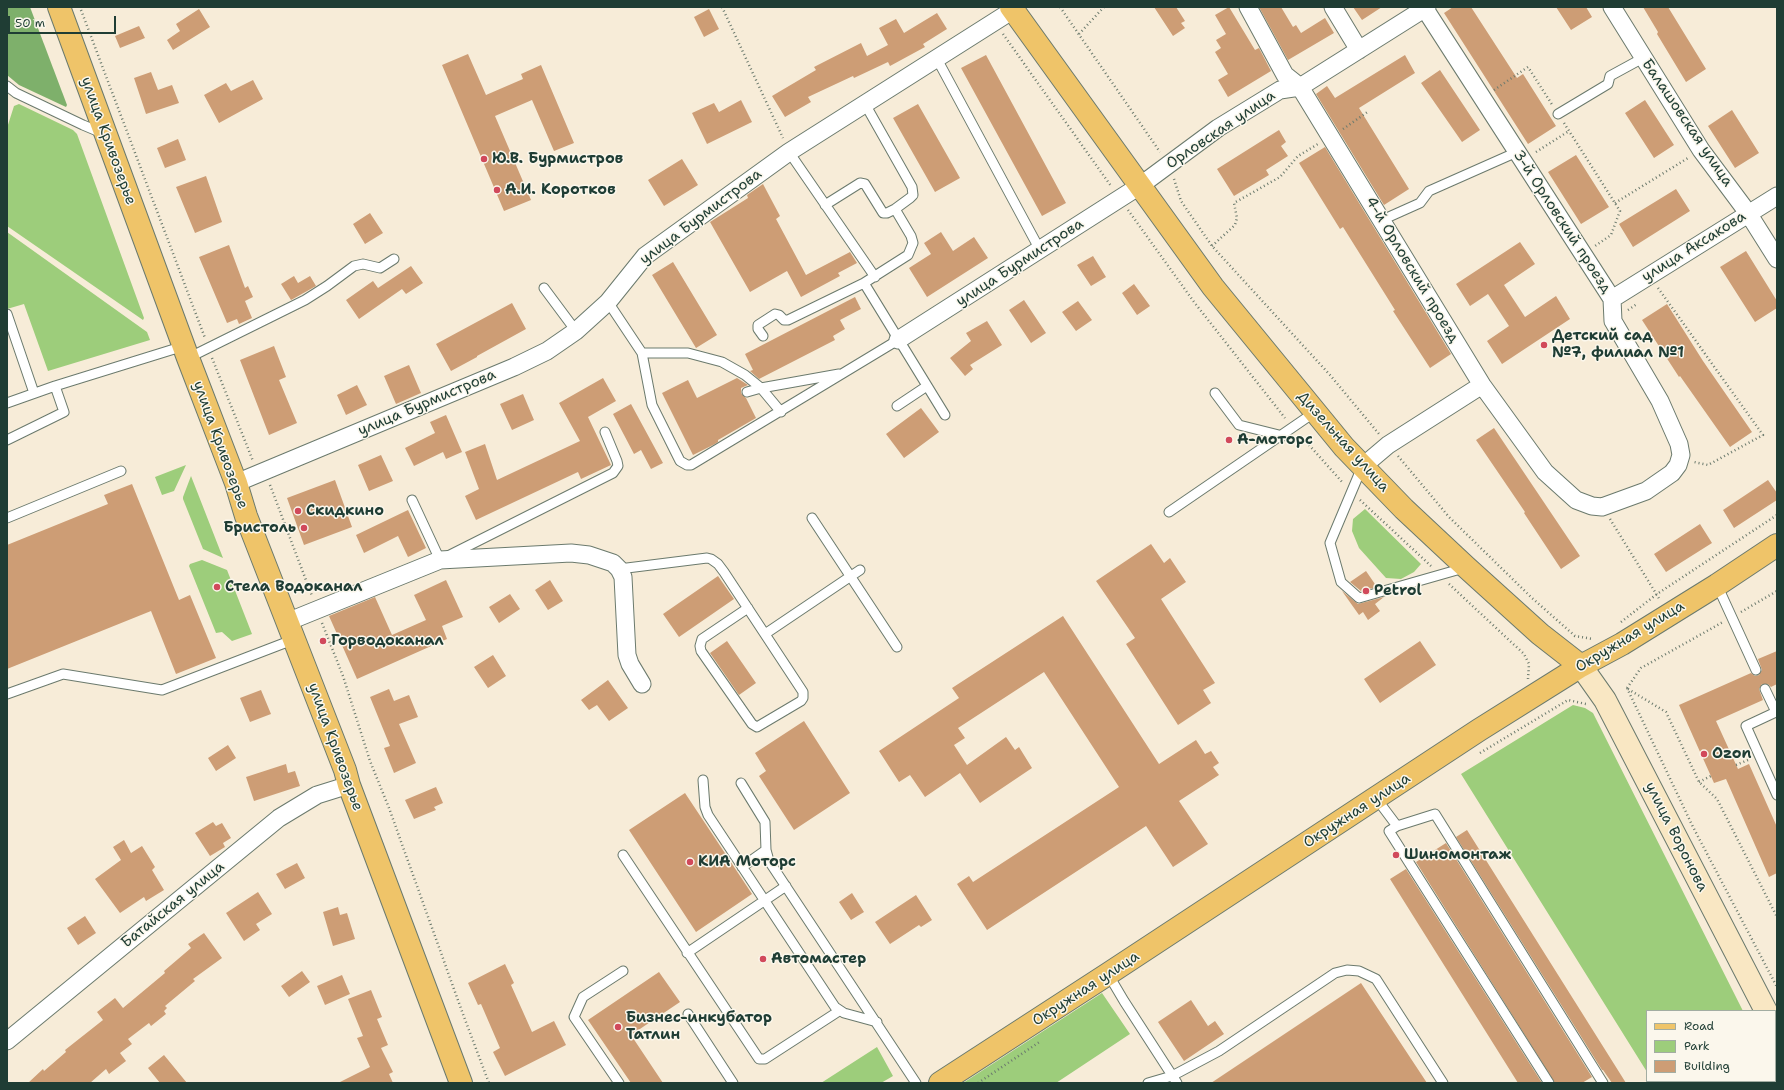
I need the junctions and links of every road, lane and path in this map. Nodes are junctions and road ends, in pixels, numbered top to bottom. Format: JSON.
{"nodes":[{"id":1,"x":59,"y":7,"type":"edge"},
{"id":2,"x":80,"y":7,"type":"edge"},
{"id":3,"x":722,"y":7,"type":"edge"},
{"id":4,"x":1060,"y":7,"type":"edge"},
{"id":5,"x":1104,"y":7,"type":"edge"},
{"id":6,"x":1248,"y":7,"type":"edge"},
{"id":7,"x":1332,"y":7,"type":"edge"},
{"id":8,"x":1612,"y":7,"type":"edge"},
{"id":9,"x":1012,"y":8,"type":"edge"},
{"id":10,"x":1426,"y":8,"type":"edge"},
{"id":11,"x":1000,"y":30,"type":"dead end"},
{"id":12,"x":1079,"y":34,"type":"junction"},
{"id":13,"x":1359,"y":50,"type":"junction"},
{"id":14,"x":1643,"y":58,"type":"junction"},
{"id":15,"x":937,"y":59,"type":"junction"},
{"id":16,"x":7,"y":86,"type":"edge"},
{"id":17,"x":1300,"y":86,"type":"junction"},
{"id":18,"x":1482,"y":98,"type":"junction"},
{"id":19,"x":865,"y":104,"type":"junction"},
{"id":20,"x":1369,"y":111,"type":"dead end"},
{"id":21,"x":1558,"y":114,"type":"junction"},
{"id":22,"x":1569,"y":131,"type":"junction"},
{"id":23,"x":105,"y":134,"type":"junction"},
{"id":24,"x":1331,"y":137,"type":"junction"},
{"id":25,"x":1701,"y":150,"type":"junction"},
{"id":26,"x":789,"y":152,"type":"junction"},
{"id":27,"x":1520,"y":156,"type":"junction"},
{"id":28,"x":1169,"y":165,"type":"junction"},
{"id":29,"x":1141,"y":185,"type":"junction"},
{"id":30,"x":1777,"y":196,"type":"edge"},
{"id":31,"x":1120,"y":199,"type":"junction"},
{"id":32,"x":1615,"y":203,"type":"junction"},
{"id":33,"x":825,"y":205,"type":"junction"},
{"id":34,"x":895,"y":209,"type":"junction"},
{"id":35,"x":1748,"y":213,"type":"junction"},
{"id":36,"x":1382,"y":220,"type":"junction"},
{"id":37,"x":1212,"y":246,"type":"junction"},
{"id":38,"x":1040,"y":250,"type":"junction"},
{"id":39,"x":1583,"y":254,"type":"junction"},
{"id":40,"x":394,"y":259,"type":"dead end"},
{"id":41,"x":1777,"y":259,"type":"edge"},
{"id":42,"x":874,"y":277,"type":"junction"},
{"id":43,"x":864,"y":283,"type":"junction"},
{"id":44,"x":544,"y":288,"type":"dead end"},
{"id":45,"x":1654,"y":291,"type":"dead end"},
{"id":46,"x":1612,"y":300,"type":"junction"},
{"id":47,"x":1642,"y":300,"type":"dead end"},
{"id":48,"x":608,"y":302,"type":"junction"},
{"id":49,"x":7,"y":314,"type":"edge"},
{"id":50,"x":1613,"y":321,"type":"junction"},
{"id":51,"x":576,"y":331,"type":"junction"},
{"id":52,"x":763,"y":336,"type":"dead end"},
{"id":53,"x":898,"y":340,"type":"junction"},
{"id":54,"x":208,"y":348,"type":"junction"},
{"id":55,"x":186,"y":352,"type":"junction"},
{"id":56,"x":642,"y":353,"type":"junction"},
{"id":57,"x":845,"y":373,"type":"junction"},
{"id":58,"x":1482,"y":385,"type":"junction"},
{"id":59,"x":54,"y":386,"type":"junction"},
{"id":60,"x":927,"y":386,"type":"junction"},
{"id":61,"x":761,"y":388,"type":"junction"},
{"id":62,"x":747,"y":392,"type":"dead end"},
{"id":63,"x":34,"y":393,"type":"junction"},
{"id":64,"x":1215,"y":393,"type":"dead end"},
{"id":65,"x":7,"y":403,"type":"edge"},
{"id":66,"x":897,"y":406,"type":"dead end"},
{"id":67,"x":781,"y":412,"type":"junction"},
{"id":68,"x":1315,"y":412,"type":"junction"},
{"id":69,"x":945,"y":415,"type":"dead end"},
{"id":70,"x":1294,"y":428,"type":"junction"},
{"id":71,"x":605,"y":432,"type":"dead end"},
{"id":72,"x":1283,"y":436,"type":"junction"},
{"id":73,"x":7,"y":440,"type":"edge"},
{"id":74,"x":1388,"y":445,"type":"junction"},
{"id":75,"x":1680,"y":450,"type":"junction"},
{"id":76,"x":1362,"y":467,"type":"junction"},
{"id":77,"x":122,"y":471,"type":"dead end"},
{"id":78,"x":264,"y":479,"type":"junction"},
{"id":79,"x":236,"y":483,"type":"junction"},
{"id":80,"x":1352,"y":492,"type":"junction"},
{"id":81,"x":412,"y":500,"type":"dead end"},
{"id":82,"x":1602,"y":507,"type":"junction"},
{"id":83,"x":1169,"y":512,"type":"dead end"},
{"id":84,"x":1777,"y":515,"type":"edge"},
{"id":85,"x":7,"y":518,"type":"edge"},
{"id":86,"x":812,"y":518,"type":"dead end"},
{"id":87,"x":1777,"y":545,"type":"edge"},
{"id":88,"x":440,"y":560,"type":"junction"},
{"id":89,"x":1466,"y":567,"type":"junction"},
{"id":90,"x":619,"y":569,"type":"junction"},
{"id":91,"x":860,"y":570,"type":"dead end"},
{"id":92,"x":1439,"y":574,"type":"junction"},
{"id":93,"x":851,"y":576,"type":"junction"},
{"id":94,"x":1717,"y":585,"type":"junction"},
{"id":95,"x":1777,"y":591,"type":"edge"},
{"id":96,"x":1657,"y":594,"type":"junction"},
{"id":97,"x":748,"y":608,"type":"junction"},
{"id":98,"x":317,"y":610,"type":"junction"},
{"id":99,"x":1669,"y":614,"type":"junction"},
{"id":100,"x":1732,"y":618,"type":"junction"},
{"id":101,"x":1616,"y":626,"type":"dead end"},
{"id":102,"x":291,"y":631,"type":"junction"},
{"id":103,"x":765,"y":634,"type":"junction"},
{"id":104,"x":1599,"y":636,"type":"dead end"},
{"id":105,"x":897,"y":646,"type":"dead end"},
{"id":106,"x":1581,"y":666,"type":"junction"},
{"id":107,"x":1756,"y":670,"type":"dead end"},
{"id":108,"x":1527,"y":680,"type":"dead end"},
{"id":109,"x":642,"y":684,"type":"dead end"},
{"id":110,"x":1627,"y":688,"type":"junction"},
{"id":111,"x":1765,"y":690,"type":"dead end"},
{"id":112,"x":7,"y":694,"type":"edge"},
{"id":113,"x":1568,"y":700,"type":"dead end"},
{"id":114,"x":1591,"y":708,"type":"dead end"},
{"id":115,"x":1776,"y":711,"type":"edge"},
{"id":116,"x":1711,"y":776,"type":"dead end"},
{"id":117,"x":703,"y":780,"type":"dead end"},
{"id":118,"x":1699,"y":782,"type":"junction"},
{"id":119,"x":741,"y":783,"type":"dead end"},
{"id":120,"x":349,"y":785,"type":"junction"},
{"id":121,"x":1777,"y":795,"type":"edge"},
{"id":122,"x":1376,"y":798,"type":"junction"},
{"id":123,"x":1397,"y":826,"type":"junction"},
{"id":124,"x":766,"y":850,"type":"junction"},
{"id":125,"x":623,"y":855,"type":"dead end"},
{"id":126,"x":742,"y":867,"type":"junction"},
{"id":127,"x":786,"y":886,"type":"junction"},
{"id":128,"x":764,"y":900,"type":"junction"},
{"id":129,"x":1777,"y":917,"type":"edge"},
{"id":130,"x":687,"y":953,"type":"junction"},
{"id":131,"x":622,"y":971,"type":"dead end"},
{"id":132,"x":1108,"y":974,"type":"junction"},
{"id":133,"x":1777,"y":987,"type":"edge"},
{"id":134,"x":1765,"y":1010,"type":"edge"},
{"id":135,"x":839,"y":1011,"type":"junction"},
{"id":136,"x":688,"y":1014,"type":"dead end"},
{"id":137,"x":877,"y":1022,"type":"junction"},
{"id":138,"x":7,"y":1041,"type":"edge"},
{"id":139,"x":1175,"y":1079,"type":"edge"},
{"id":140,"x":1601,"y":1082,"type":"edge"},
{"id":141,"x":461,"y":1083,"type":"edge"},
{"id":142,"x":490,"y":1083,"type":"edge"},
{"id":143,"x":619,"y":1083,"type":"edge"},
{"id":144,"x":733,"y":1083,"type":"edge"},
{"id":145,"x":916,"y":1083,"type":"edge"},
{"id":146,"x":940,"y":1083,"type":"edge"},
{"id":147,"x":1148,"y":1083,"type":"edge"},
{"id":148,"x":1444,"y":1083,"type":"edge"},
{"id":149,"x":1549,"y":1083,"type":"edge"}],
"edges":[{"from":1,"to":23,"type":"main road","name":"улица Кривозерье"},
{"from":2,"to":54,"type":"path"},
{"from":3,"to":26,"type":"path"},
{"from":4,"to":12,"type":"path"},
{"from":5,"to":12,"type":"path"},
{"from":6,"to":17,"type":"street","name":"4-й Орловский проезд"},
{"from":7,"to":13,"type":"street"},
{"from":8,"to":14,"type":"street","name":"Балашовская улица"},
{"from":9,"to":15,"type":"street","name":"улица Бурмистрова"},
{"from":9,"to":29,"type":"main road","name":"Дизельная улица"},
{"from":10,"to":13,"type":"street","name":"Орловская улица"},
{"from":10,"to":18,"type":"street","name":"3-й Орловский проезд"},
{"from":11,"to":31,"type":"path"},
{"from":12,"to":28,"type":"path"},
{"from":13,"to":17,"type":"street","name":"Орловская улица"},
{"from":14,"to":21,"type":"lane"},
{"from":14,"to":25,"type":"street","name":"Балашовская улица"},
{"from":15,"to":19,"type":"street","name":"улица Бурмистрова"},
{"from":15,"to":38,"type":"lane"},
{"from":16,"to":23,"type":"lane"},
{"from":17,"to":24,"type":"street","name":"4-й Орловский проезд"},
{"from":17,"to":28,"type":"street","name":"Орловская улица"},
{"from":18,"to":21,"type":"path"},
{"from":18,"to":27,"type":"street","name":"3-й Орловский проезд"},
{"from":19,"to":26,"type":"street","name":"улица Бурмистрова"},
{"from":19,"to":34,"type":"lane"},
{"from":20,"to":24,"type":"path"},
{"from":21,"to":22,"type":"path"},
{"from":22,"to":27,"type":"path"},
{"from":22,"to":32,"type":"path"},
{"from":23,"to":55,"type":"main road","name":"улица Кривозерье"},
{"from":24,"to":36,"type":"street","name":"4-й Орловский проезд"},
{"from":24,"to":37,"type":"path"},
{"from":25,"to":32,"type":"path"},
{"from":25,"to":35,"type":"street","name":"Балашовская улица"},
{"from":26,"to":33,"type":"lane"},
{"from":26,"to":48,"type":"street","name":"улица Бурмистрова"},
{"from":27,"to":36,"type":"lane"},
{"from":27,"to":39,"type":"street","name":"3-й Орловский проезд"},
{"from":28,"to":29,"type":"street","name":"Орловская улица"},
{"from":28,"to":37,"type":"path"},
{"from":29,"to":31,"type":"street","name":"улица Бурмистрова"},
{"from":29,"to":68,"type":"main road","name":"Дизельная улица"},
{"from":30,"to":35,"type":"street","name":"улица Аксакова"},
{"from":31,"to":38,"type":"street","name":"улица Бурмистрова"},
{"from":31,"to":70,"type":"path"},
{"from":32,"to":39,"type":"path"},
{"from":33,"to":34,"type":"lane"},
{"from":33,"to":42,"type":"lane"},
{"from":34,"to":42,"type":"lane"},
{"from":35,"to":41,"type":"street","name":"Балашовская улица"},
{"from":35,"to":46,"type":"street","name":"улица Аксакова"},
{"from":36,"to":58,"type":"street","name":"4-й Орловский проезд"},
{"from":37,"to":74,"type":"path"},
{"from":38,"to":53,"type":"street","name":"улица Бурмистрова"},
{"from":39,"to":46,"type":"street","name":"3-й Орловский проезд"},
{"from":40,"to":54,"type":"lane"},
{"from":42,"to":43,"type":"lane"},
{"from":43,"to":52,"type":"lane"},
{"from":43,"to":53,"type":"lane"},
{"from":44,"to":51,"type":"lane"},
{"from":45,"to":75,"type":"path"},
{"from":46,"to":50,"type":"street","name":"3-й Орловский проезд"},
{"from":47,"to":50,"type":"path"},
{"from":48,"to":51,"type":"street","name":"улица Бурмистрова"},
{"from":48,"to":56,"type":"lane"},
{"from":49,"to":63,"type":"lane"},
{"from":50,"to":75,"type":"street","name":"3-й Орловский проезд"},
{"from":51,"to":78,"type":"street","name":"улица Бурмистрова"},
{"from":53,"to":57,"type":"lane"},
{"from":53,"to":60,"type":"lane"},
{"from":54,"to":55,"type":"lane"},
{"from":54,"to":78,"type":"path"},
{"from":55,"to":59,"type":"lane"},
{"from":55,"to":79,"type":"main road","name":"улица Кривозерье"},
{"from":56,"to":61,"type":"lane"},
{"from":56,"to":67,"type":"lane"},
{"from":57,"to":61,"type":"lane"},
{"from":57,"to":67,"type":"lane"},
{"from":58,"to":74,"type":"street"},
{"from":58,"to":82,"type":"street","name":"4-й Орловский проезд"},
{"from":59,"to":63,"type":"lane"},
{"from":59,"to":73,"type":"lane"},
{"from":60,"to":66,"type":"lane"},
{"from":60,"to":69,"type":"lane"},
{"from":61,"to":62,"type":"lane"},
{"from":61,"to":67,"type":"lane"},
{"from":63,"to":65,"type":"lane"},
{"from":64,"to":72,"type":"lane"},
{"from":68,"to":70,"type":"lane"},
{"from":68,"to":76,"type":"main road","name":"Дизельная улица"},
{"from":70,"to":72,"type":"lane"},
{"from":70,"to":80,"type":"path"},
{"from":71,"to":88,"type":"lane"},
{"from":72,"to":83,"type":"lane"},
{"from":74,"to":76,"type":"street"},
{"from":74,"to":104,"type":"path"},
{"from":75,"to":82,"type":"street"},
{"from":76,"to":80,"type":"lane"},
{"from":76,"to":89,"type":"main road","name":"Дизельная улица"},
{"from":77,"to":85,"type":"lane"},
{"from":78,"to":79,"type":"street","name":"улица Бурмистрова"},
{"from":78,"to":98,"type":"path"},
{"from":79,"to":102,"type":"main road","name":"улица Кривозерье"},
{"from":80,"to":92,"type":"path"},
{"from":80,"to":92,"type":"lane"},
{"from":81,"to":88,"type":"lane"},
{"from":82,"to":96,"type":"path"},
{"from":84,"to":96,"type":"path"},
{"from":86,"to":93,"type":"lane"},
{"from":87,"to":94,"type":"main road","name":"Окружная улица"},
{"from":88,"to":90,"type":"street"},
{"from":88,"to":98,"type":"street"},
{"from":89,"to":92,"type":"lane"},
{"from":89,"to":106,"type":"main road","name":"Дизельная улица"},
{"from":90,"to":97,"type":"lane"},
{"from":90,"to":109,"type":"street"},
{"from":91,"to":93,"type":"lane"},
{"from":92,"to":108,"type":"path"},
{"from":93,"to":103,"type":"lane"},
{"from":93,"to":105,"type":"lane"},
{"from":94,"to":99,"type":"main road","name":"Окружная улица"},
{"from":94,"to":100,"type":"lane"},
{"from":95,"to":100,"type":"path"},
{"from":96,"to":99,"type":"path"},
{"from":96,"to":101,"type":"path"},
{"from":97,"to":103,"type":"lane"},
{"from":97,"to":103,"type":"lane"},
{"from":98,"to":102,"type":"street"},
{"from":98,"to":142,"type":"path"},
{"from":99,"to":106,"type":"main road","name":"Окружная улица"},
{"from":100,"to":107,"type":"lane"},
{"from":100,"to":110,"type":"path"},
{"from":102,"to":112,"type":"lane"},
{"from":102,"to":120,"type":"main road","name":"улица Кривозерье"},
{"from":106,"to":122,"type":"main road","name":"Окружная улица"},
{"from":106,"to":134,"type":"main road","name":"улица Воронова"},
{"from":110,"to":118,"type":"path"},
{"from":110,"to":133,"type":"path"},
{"from":111,"to":115,"type":"lane"},
{"from":113,"to":114,"type":"path"},
{"from":115,"to":121,"type":"lane"},
{"from":116,"to":118,"type":"path"},
{"from":117,"to":126,"type":"lane"},
{"from":118,"to":129,"type":"path"},
{"from":119,"to":124,"type":"lane"},
{"from":120,"to":138,"type":"street","name":"Батайская улица"},
{"from":120,"to":141,"type":"main road","name":"улица Кривозерье"},
{"from":122,"to":123,"type":"lane"},
{"from":122,"to":132,"type":"main road","name":"Окружная улица"},
{"from":123,"to":140,"type":"lane"},
{"from":123,"to":149,"type":"lane"},
{"from":124,"to":126,"type":"lane"},
{"from":124,"to":127,"type":"lane"},
{"from":125,"to":130,"type":"lane"},
{"from":126,"to":128,"type":"lane"},
{"from":127,"to":128,"type":"lane"},
{"from":127,"to":137,"type":"lane"},
{"from":128,"to":130,"type":"lane"},
{"from":128,"to":135,"type":"lane"},
{"from":130,"to":135,"type":"lane"},
{"from":131,"to":143,"type":"lane"},
{"from":132,"to":139,"type":"lane"},
{"from":132,"to":146,"type":"main road","name":"Окружная улица"},
{"from":135,"to":137,"type":"lane"},
{"from":136,"to":144,"type":"lane"},
{"from":137,"to":145,"type":"lane"},
{"from":139,"to":147,"type":"lane"},
{"from":139,"to":148,"type":"lane"}]}
